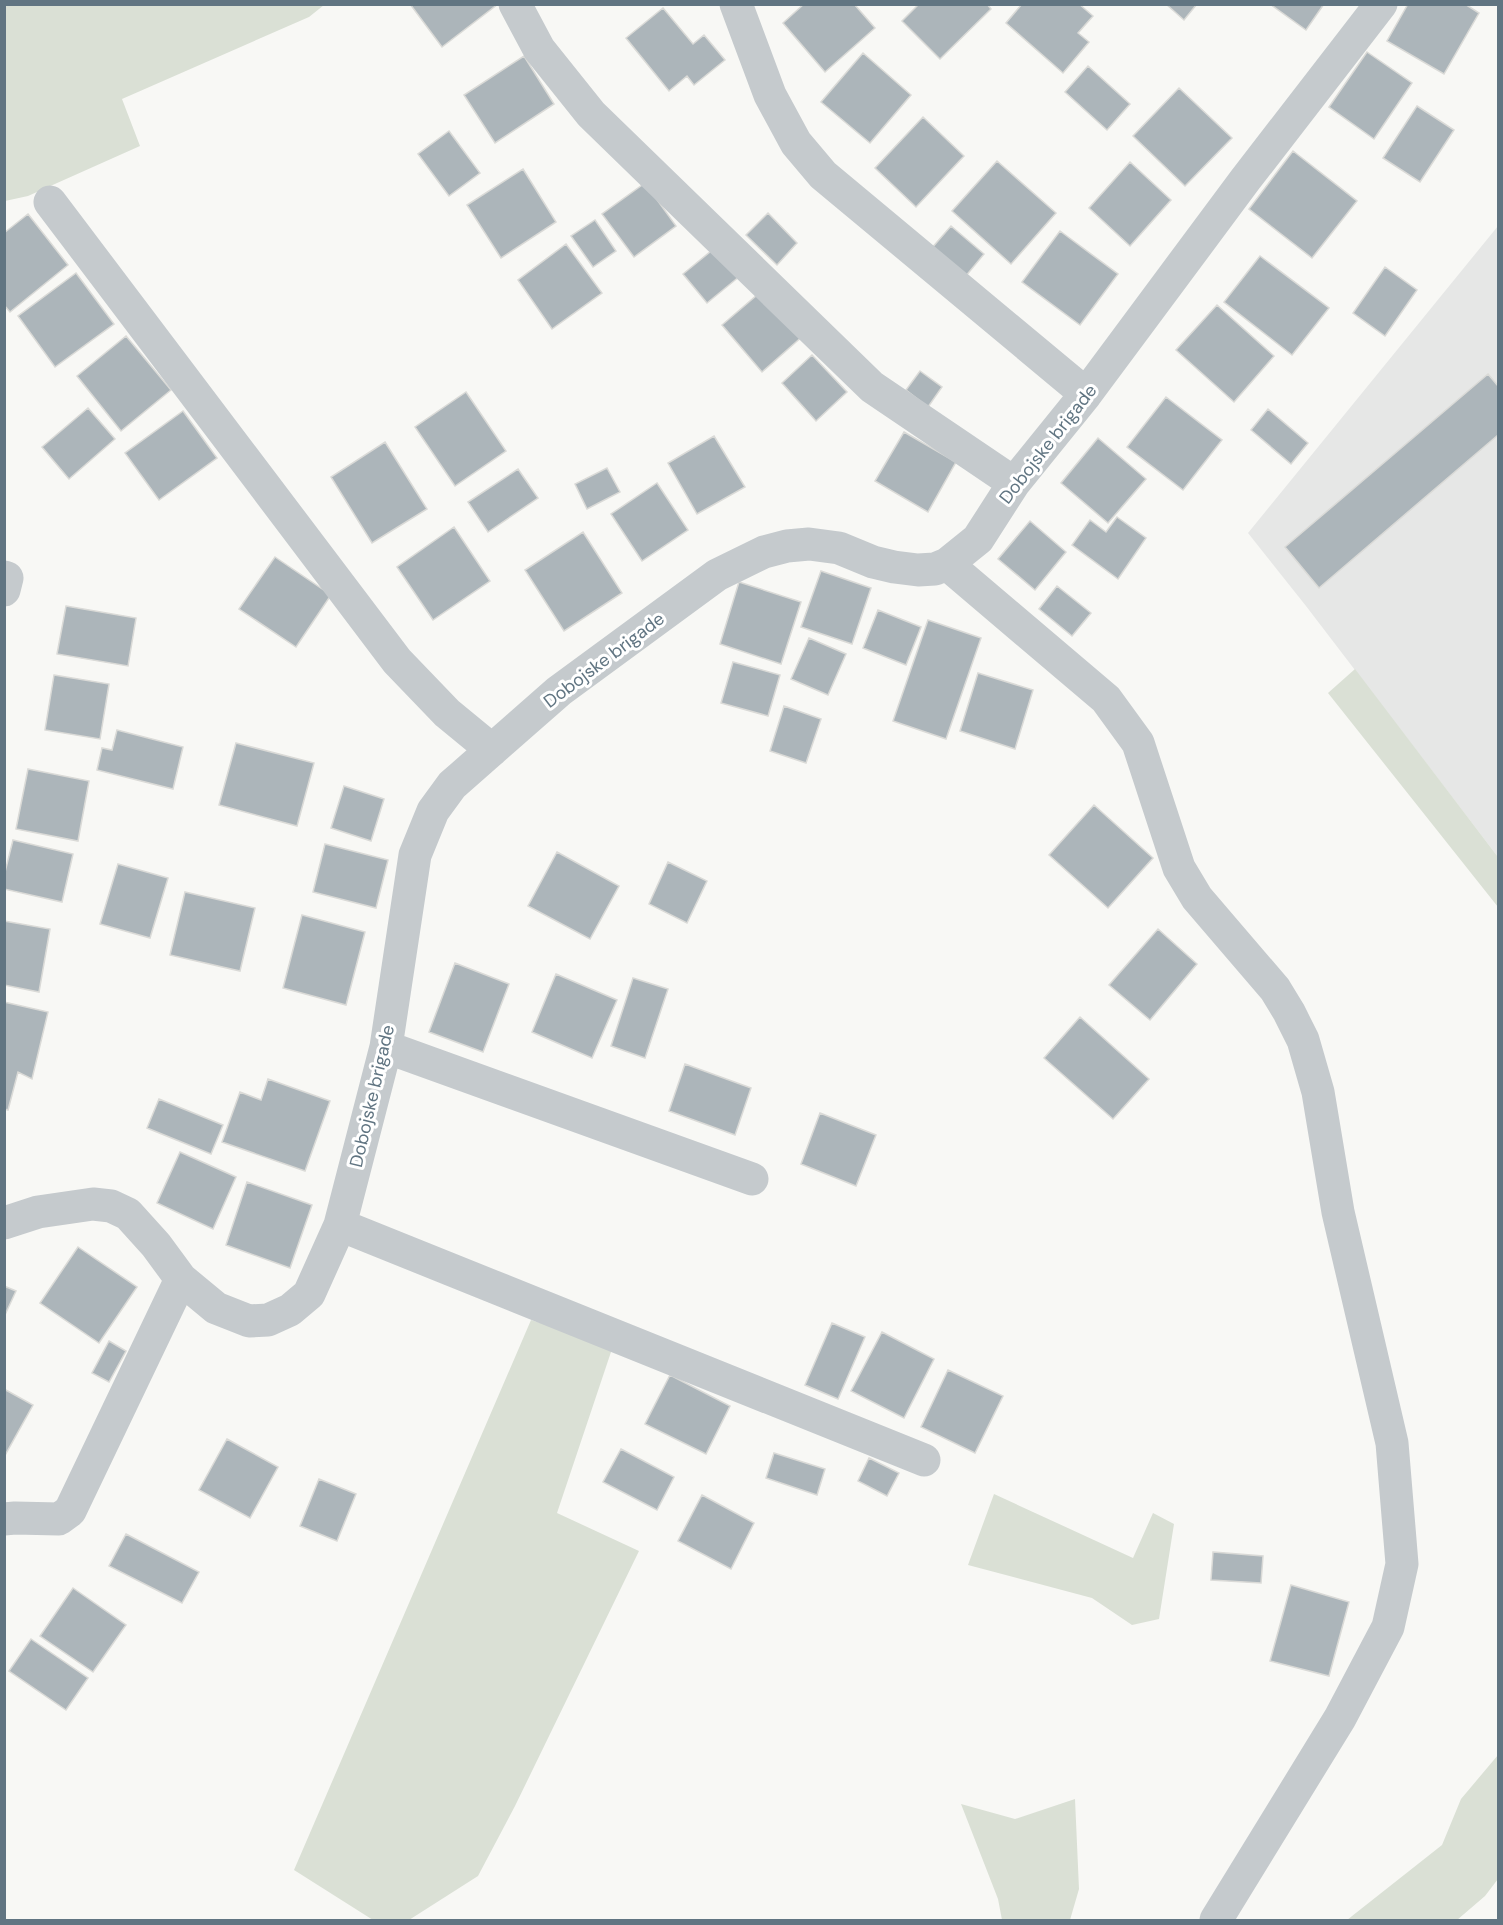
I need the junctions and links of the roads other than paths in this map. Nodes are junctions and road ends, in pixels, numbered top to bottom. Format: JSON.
{"nodes":[{"id":1,"x":515,"y":4,"type":"edge"},
{"id":2,"x":736,"y":4,"type":"edge"},
{"id":3,"x":1381,"y":4,"type":"edge"},
{"id":4,"x":50,"y":202,"type":"dead end"},
{"id":5,"x":1086,"y":394,"type":"junction"},
{"id":6,"x":1014,"y":483,"type":"junction"},
{"id":7,"x":947,"y":564,"type":"junction"},
{"id":8,"x":4,"y":578,"type":"edge"},
{"id":9,"x":4,"y":590,"type":"edge"},
{"id":10,"x":492,"y":750,"type":"junction"},
{"id":11,"x":386,"y":1047,"type":"junction"},
{"id":12,"x":752,"y":1179,"type":"dead end"},
{"id":13,"x":4,"y":1223,"type":"edge"},
{"id":14,"x":340,"y":1225,"type":"junction"},
{"id":15,"x":181,"y":1279,"type":"junction"},
{"id":16,"x":924,"y":1460,"type":"dead end"},
{"id":17,"x":4,"y":1519,"type":"edge"},
{"id":18,"x":1216,"y":1920,"type":"edge"}],
"edges":[{"from":1,"to":6,"type":"street"},
{"from":2,"to":5,"type":"street"},
{"from":3,"to":5,"type":"street","name":"Dobojske brigade"},
{"from":4,"to":10,"type":"street"},
{"from":5,"to":6,"type":"street","name":"Dobojske brigade"},
{"from":6,"to":7,"type":"street","name":"Dobojske brigade"},
{"from":7,"to":10,"type":"street","name":"Dobojske brigade"},
{"from":7,"to":18,"type":"street"},
{"from":8,"to":9,"type":"street"},
{"from":10,"to":11,"type":"street","name":"Dobojske brigade"},
{"from":11,"to":12,"type":"street"},
{"from":11,"to":14,"type":"street","name":"Dobojske brigade"},
{"from":13,"to":15,"type":"street","name":"Dobojske brigade"},
{"from":14,"to":15,"type":"street","name":"Dobojske brigade"},
{"from":14,"to":16,"type":"street"},
{"from":15,"to":17,"type":"street"}]}
